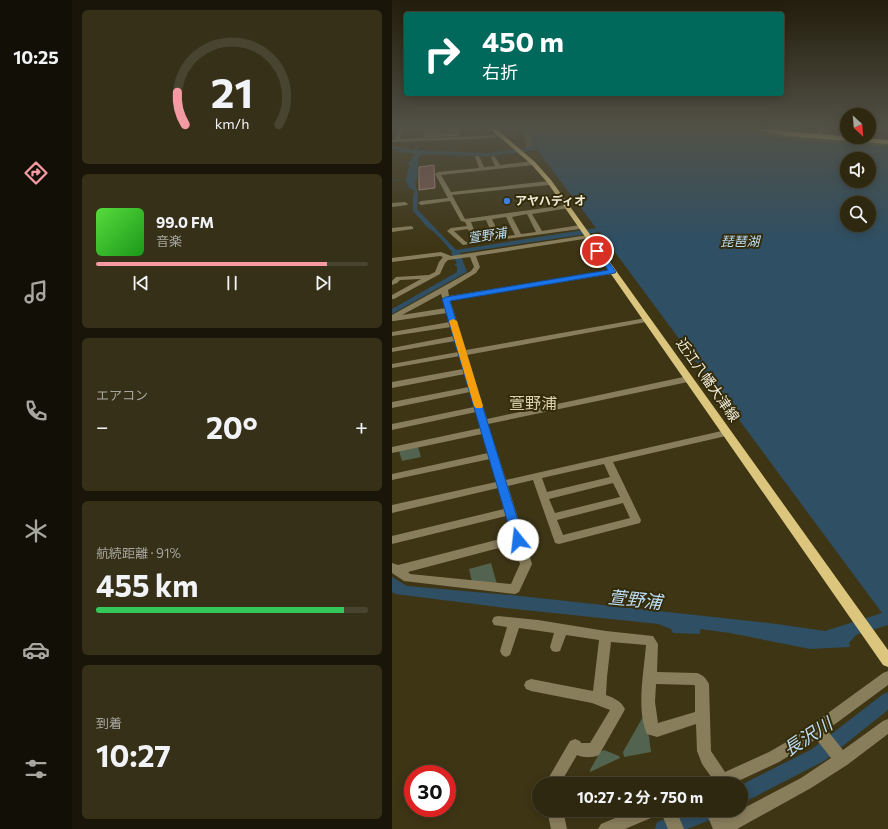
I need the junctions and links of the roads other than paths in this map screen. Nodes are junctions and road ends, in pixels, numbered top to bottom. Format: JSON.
{"nodes":[{"id":1,"x":498,"y":167,"type":"edge"},
{"id":2,"x":536,"y":167,"type":"edge"},
{"id":3,"x":482,"y":169,"type":"joint"},
{"id":4,"x":549,"y":182,"type":"junction"},
{"id":5,"x":450,"y":196,"type":"junction"},
{"id":6,"x":421,"y":203,"type":"dead end"},
{"id":7,"x":405,"y":204,"type":"dead end"},
{"id":8,"x":392,"y":205,"type":"edge"},
{"id":9,"x":567,"y":207,"type":"junction"},
{"id":10,"x":528,"y":213,"type":"junction"},
{"id":11,"x":508,"y":215,"type":"junction"},
{"id":12,"x":488,"y":218,"type":"junction"},
{"id":13,"x":469,"y":224,"type":"junction"},
{"id":14,"x":407,"y":228,"type":"dead end"},
{"id":15,"x":392,"y":230,"type":"edge"},
{"id":16,"x":584,"y":232,"type":"junction"},
{"id":17,"x":540,"y":233,"type":"junction"},
{"id":18,"x":519,"y":236,"type":"junction"},
{"id":19,"x":498,"y":239,"type":"junction"},
{"id":20,"x":476,"y":242,"type":"junction"},
{"id":21,"x":472,"y":255,"type":"junction"},
{"id":22,"x":447,"y":257,"type":"junction"},
{"id":23,"x":392,"y":260,"type":"edge"},
{"id":24,"x":612,"y":272,"type":"junction"},
{"id":25,"x":431,"y":277,"type":"junction"},
{"id":26,"x":392,"y":283,"type":"edge"},
{"id":27,"x":445,"y":295,"type":"junction"},
{"id":28,"x":394,"y":297,"type":"dead end"},
{"id":29,"x":449,"y":310,"type":"junction"},
{"id":30,"x":392,"y":319,"type":"edge"},
{"id":31,"x":646,"y":320,"type":"junction"},
{"id":32,"x":454,"y":324,"type":"junction"},
{"id":33,"x":392,"y":334,"type":"edge"},
{"id":34,"x":458,"y":338,"type":"junction"},
{"id":35,"x":392,"y":350,"type":"edge"},
{"id":36,"x":463,"y":354,"type":"junction"},
{"id":37,"x":392,"y":366,"type":"edge"},
{"id":38,"x":468,"y":371,"type":"junction"},
{"id":39,"x":688,"y":380,"type":"junction"},
{"id":40,"x":392,"y":385,"type":"edge"},
{"id":41,"x":474,"y":389,"type":"junction"},
{"id":42,"x":392,"y":405,"type":"edge"},
{"id":43,"x":479,"y":409,"type":"junction"},
{"id":44,"x":485,"y":426,"type":"junction"},
{"id":45,"x":392,"y":427,"type":"edge"},
{"id":46,"x":726,"y":433,"type":"junction"},
{"id":47,"x":392,"y":450,"type":"edge"},
{"id":48,"x":493,"y":455,"type":"junction"},
{"id":49,"x":607,"y":460,"type":"junction"},
{"id":50,"x":536,"y":476,"type":"junction"},
{"id":51,"x":392,"y":477,"type":"edge"},
{"id":52,"x":616,"y":479,"type":"junction"},
{"id":53,"x":502,"y":484,"type":"junction"},
{"id":54,"x":544,"y":497,"type":"junction"},
{"id":55,"x":626,"y":499,"type":"junction"},
{"id":56,"x":392,"y":509,"type":"edge"},
{"id":57,"x":510,"y":511,"type":"junction"},
{"id":58,"x":551,"y":518,"type":"junction"},
{"id":59,"x":392,"y":540,"type":"edge"},
{"id":60,"x":518,"y":540,"type":"junction"},
{"id":61,"x":394,"y":569,"type":"edge"},
{"id":62,"x":498,"y":621,"type":"dead end"},
{"id":63,"x":514,"y":623,"type":"junction"},
{"id":64,"x":561,"y":629,"type":"junction"},
{"id":65,"x":606,"y":636,"type":"junction"},
{"id":66,"x":556,"y":647,"type":"dead end"},
{"id":67,"x":506,"y":651,"type":"dead end"},
{"id":68,"x":888,"y":662,"type":"edge"},
{"id":69,"x":888,"y":677,"type":"edge"},
{"id":70,"x":650,"y":678,"type":"junction"},
{"id":71,"x":531,"y":685,"type":"dead end"},
{"id":72,"x":599,"y":698,"type":"junction"},
{"id":73,"x":702,"y":716,"type":"junction"},
{"id":74,"x":888,"y":726,"type":"edge"},
{"id":75,"x":820,"y":732,"type":"junction"},
{"id":76,"x":840,"y":758,"type":"junction"},
{"id":77,"x":557,"y":777,"type":"edge"},
{"id":78,"x":717,"y":777,"type":"edge"},
{"id":79,"x":730,"y":777,"type":"edge"},
{"id":80,"x":556,"y":817,"type":"edge"},
{"id":81,"x":636,"y":817,"type":"edge"},
{"id":82,"x":671,"y":817,"type":"edge"},
{"id":83,"x":719,"y":824,"type":"edge"},
{"id":84,"x":559,"y":829,"type":"edge"},
{"id":85,"x":606,"y":829,"type":"edge"},
{"id":86,"x":676,"y":829,"type":"edge"}],
"edges":[{"from":1,"to":3,"type":"street"},
{"from":2,"to":4,"type":"main road","name":"近江八幡大津線"},
{"from":3,"to":5,"type":"street"},
{"from":4,"to":5,"type":"street"},
{"from":4,"to":9,"type":"main road","name":"近江八幡大津線"},
{"from":5,"to":6,"type":"street"},
{"from":5,"to":13,"type":"street"},
{"from":7,"to":8,"type":"street"},
{"from":9,"to":10,"type":"street"},
{"from":9,"to":16,"type":"main road","name":"近江八幡大津線"},
{"from":10,"to":11,"type":"street"},
{"from":10,"to":17,"type":"street"},
{"from":11,"to":12,"type":"street"},
{"from":11,"to":18,"type":"street"},
{"from":12,"to":13,"type":"street"},
{"from":12,"to":19,"type":"street"},
{"from":13,"to":20,"type":"street"},
{"from":13,"to":20,"type":"street"},
{"from":14,"to":15,"type":"street"},
{"from":16,"to":17,"type":"street"},
{"from":16,"to":21,"type":"street"},
{"from":16,"to":24,"type":"main road","name":"近江八幡大津線"},
{"from":17,"to":18,"type":"street"},
{"from":18,"to":19,"type":"street"},
{"from":19,"to":20,"type":"street"},
{"from":21,"to":22,"type":"street"},
{"from":21,"to":27,"type":"street"},
{"from":22,"to":23,"type":"street"},
{"from":22,"to":25,"type":"street"},
{"from":24,"to":27,"type":"street"},
{"from":24,"to":31,"type":"main road","name":"近江八幡大津線"},
{"from":25,"to":26,"type":"street"},
{"from":25,"to":28,"type":"street"},
{"from":27,"to":29,"type":"street"},
{"from":27,"to":30,"type":"street"},
{"from":29,"to":30,"type":"street"},
{"from":29,"to":32,"type":"street"},
{"from":31,"to":36,"type":"street"},
{"from":31,"to":39,"type":"main road","name":"近江八幡大津線"},
{"from":32,"to":33,"type":"street"},
{"from":32,"to":34,"type":"street"},
{"from":34,"to":35,"type":"street"},
{"from":34,"to":36,"type":"street"},
{"from":36,"to":37,"type":"street"},
{"from":36,"to":38,"type":"street"},
{"from":38,"to":40,"type":"street"},
{"from":38,"to":41,"type":"street"},
{"from":39,"to":44,"type":"street"},
{"from":39,"to":46,"type":"main road","name":"近江八幡大津線"},
{"from":41,"to":42,"type":"street"},
{"from":41,"to":43,"type":"street"},
{"from":43,"to":44,"type":"street"},
{"from":43,"to":45,"type":"street"},
{"from":44,"to":47,"type":"street"},
{"from":44,"to":48,"type":"street"},
{"from":46,"to":49,"type":"street"},
{"from":46,"to":68,"type":"main road","name":"近江八幡大津線"},
{"from":48,"to":51,"type":"street"},
{"from":48,"to":53,"type":"street"},
{"from":49,"to":50,"type":"street"},
{"from":49,"to":52,"type":"street"},
{"from":50,"to":53,"type":"street"},
{"from":50,"to":54,"type":"street"},
{"from":52,"to":54,"type":"street"},
{"from":52,"to":55,"type":"street"},
{"from":53,"to":56,"type":"street"},
{"from":53,"to":57,"type":"street"},
{"from":54,"to":58,"type":"street"},
{"from":55,"to":58,"type":"street"},
{"from":55,"to":58,"type":"street"},
{"from":57,"to":59,"type":"street"},
{"from":57,"to":60,"type":"street"},
{"from":60,"to":61,"type":"street"},
{"from":60,"to":61,"type":"street"},
{"from":62,"to":63,"type":"street"},
{"from":63,"to":64,"type":"street"},
{"from":63,"to":67,"type":"street"},
{"from":64,"to":65,"type":"street"},
{"from":64,"to":66,"type":"street"},
{"from":65,"to":70,"type":"street"},
{"from":65,"to":72,"type":"street"},
{"from":69,"to":75,"type":"street"},
{"from":70,"to":73,"type":"street"},
{"from":70,"to":73,"type":"street"},
{"from":71,"to":72,"type":"street"},
{"from":72,"to":77,"type":"street"},
{"from":73,"to":78,"type":"street"},
{"from":74,"to":76,"type":"street"},
{"from":75,"to":76,"type":"street"},
{"from":75,"to":79,"type":"street"},
{"from":76,"to":83,"type":"street"},
{"from":80,"to":84,"type":"street"},
{"from":81,"to":85,"type":"street"},
{"from":82,"to":86,"type":"street"}]}
